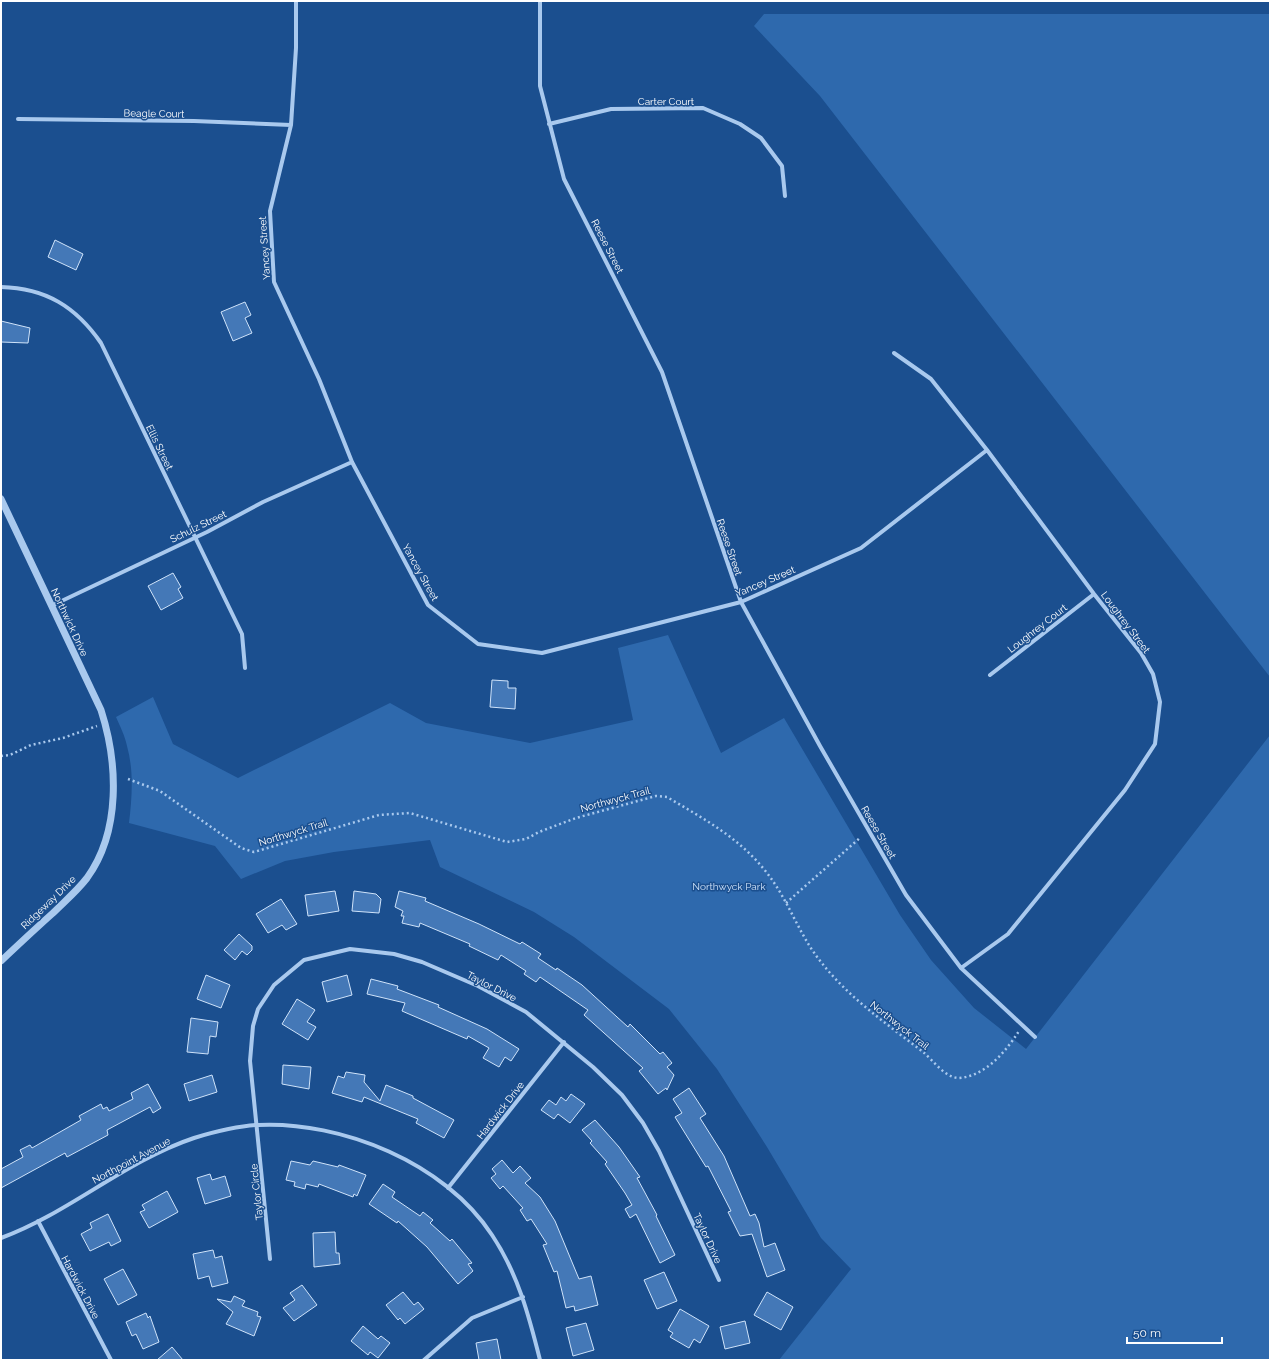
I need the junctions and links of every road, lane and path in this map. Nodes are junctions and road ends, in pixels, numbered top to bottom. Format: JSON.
{"nodes":[{"id":1,"x":296,"y":1,"type":"edge"},
{"id":2,"x":540,"y":1,"type":"edge"},
{"id":3,"x":18,"y":119,"type":"dead end"},
{"id":4,"x":549,"y":124,"type":"junction"},
{"id":5,"x":291,"y":125,"type":"junction"},
{"id":6,"x":785,"y":196,"type":"dead end"},
{"id":7,"x":1,"y":287,"type":"edge"},
{"id":8,"x":894,"y":353,"type":"dead end"},
{"id":9,"x":987,"y":450,"type":"junction"},
{"id":10,"x":352,"y":462,"type":"junction"},
{"id":11,"x":1,"y":499,"type":"edge"},
{"id":12,"x":194,"y":537,"type":"junction"},
{"id":13,"x":1094,"y":594,"type":"junction"},
{"id":14,"x":741,"y":602,"type":"junction"},
{"id":15,"x":51,"y":606,"type":"junction"},
{"id":16,"x":244,"y":668,"type":"dead end"},
{"id":17,"x":990,"y":675,"type":"dead end"},
{"id":18,"x":86,"y":730,"type":"dead end"},
{"id":19,"x":1,"y":756,"type":"edge"},
{"id":20,"x":113,"y":757,"type":"joint"},
{"id":21,"x":128,"y":779,"type":"dead end"},
{"id":22,"x":861,"y":837,"type":"dead end"},
{"id":23,"x":786,"y":903,"type":"junction"},
{"id":24,"x":1,"y":961,"type":"edge"},
{"id":25,"x":961,"y":968,"type":"junction"},
{"id":26,"x":1023,"y":1026,"type":"junction"},
{"id":27,"x":1035,"y":1037,"type":"dead end"},
{"id":28,"x":564,"y":1042,"type":"junction"},
{"id":29,"x":257,"y":1124,"type":"junction"},
{"id":30,"x":448,"y":1188,"type":"junction"},
{"id":31,"x":38,"y":1221,"type":"junction"},
{"id":32,"x":1,"y":1238,"type":"edge"},
{"id":33,"x":270,"y":1259,"type":"dead end"},
{"id":34,"x":719,"y":1280,"type":"dead end"},
{"id":35,"x":523,"y":1297,"type":"junction"},
{"id":36,"x":111,"y":1360,"type":"edge"},
{"id":37,"x":424,"y":1360,"type":"edge"},
{"id":38,"x":540,"y":1360,"type":"edge"}],
"edges":[{"from":1,"to":5,"type":"street","name":"Yancey Street"},
{"from":2,"to":4,"type":"street","name":"Reese Street"},
{"from":3,"to":5,"type":"street","name":"Beagle Court"},
{"from":4,"to":6,"type":"street","name":"Carter Court"},
{"from":4,"to":14,"type":"street","name":"Reese Street"},
{"from":5,"to":10,"type":"street","name":"Yancey Street"},
{"from":7,"to":12,"type":"street","name":"Ellis Street"},
{"from":8,"to":9,"type":"street","name":"Loughrey Street"},
{"from":9,"to":13,"type":"street","name":"Loughrey Street"},
{"from":9,"to":14,"type":"street","name":"Yancey Street"},
{"from":10,"to":12,"type":"street","name":"Schulz Street"},
{"from":10,"to":14,"type":"street","name":"Yancey Street"},
{"from":11,"to":15,"type":"street","name":"Northwick Drive"},
{"from":12,"to":15,"type":"street","name":"Schulz Street"},
{"from":12,"to":16,"type":"street","name":"Ellis Street"},
{"from":13,"to":17,"type":"street","name":"Loughrey Court"},
{"from":13,"to":25,"type":"street","name":"Loughrey Street"},
{"from":14,"to":25,"type":"street","name":"Reese Street"},
{"from":15,"to":20,"type":"street","name":"Northwick Drive"},
{"from":18,"to":19,"type":"path"},
{"from":20,"to":24,"type":"street","name":"Ridgeway Drive"},
{"from":21,"to":23,"type":"path","name":"Northwyck Trail"},
{"from":22,"to":23,"type":"path"},
{"from":23,"to":26,"type":"path","name":"Northwyck Trail"},
{"from":25,"to":26,"type":"street","name":"Reese Street"},
{"from":26,"to":27,"type":"street","name":"Reese Street"},
{"from":28,"to":29,"type":"street","name":"Taylor Drive"},
{"from":28,"to":30,"type":"street","name":"Hardwick Drive"},
{"from":28,"to":34,"type":"street","name":"Taylor Drive"},
{"from":29,"to":30,"type":"street","name":"Northpoint Avenue"},
{"from":29,"to":31,"type":"street","name":"Northpoint Avenue"},
{"from":29,"to":33,"type":"street","name":"Taylor Circle"},
{"from":30,"to":35,"type":"street","name":"Northpoint Avenue"},
{"from":31,"to":32,"type":"street","name":"Northpoint Avenue"},
{"from":31,"to":36,"type":"street","name":"Hardwick Drive"},
{"from":35,"to":37,"type":"street"},
{"from":35,"to":38,"type":"street","name":"Northpoint Avenue"}]}
